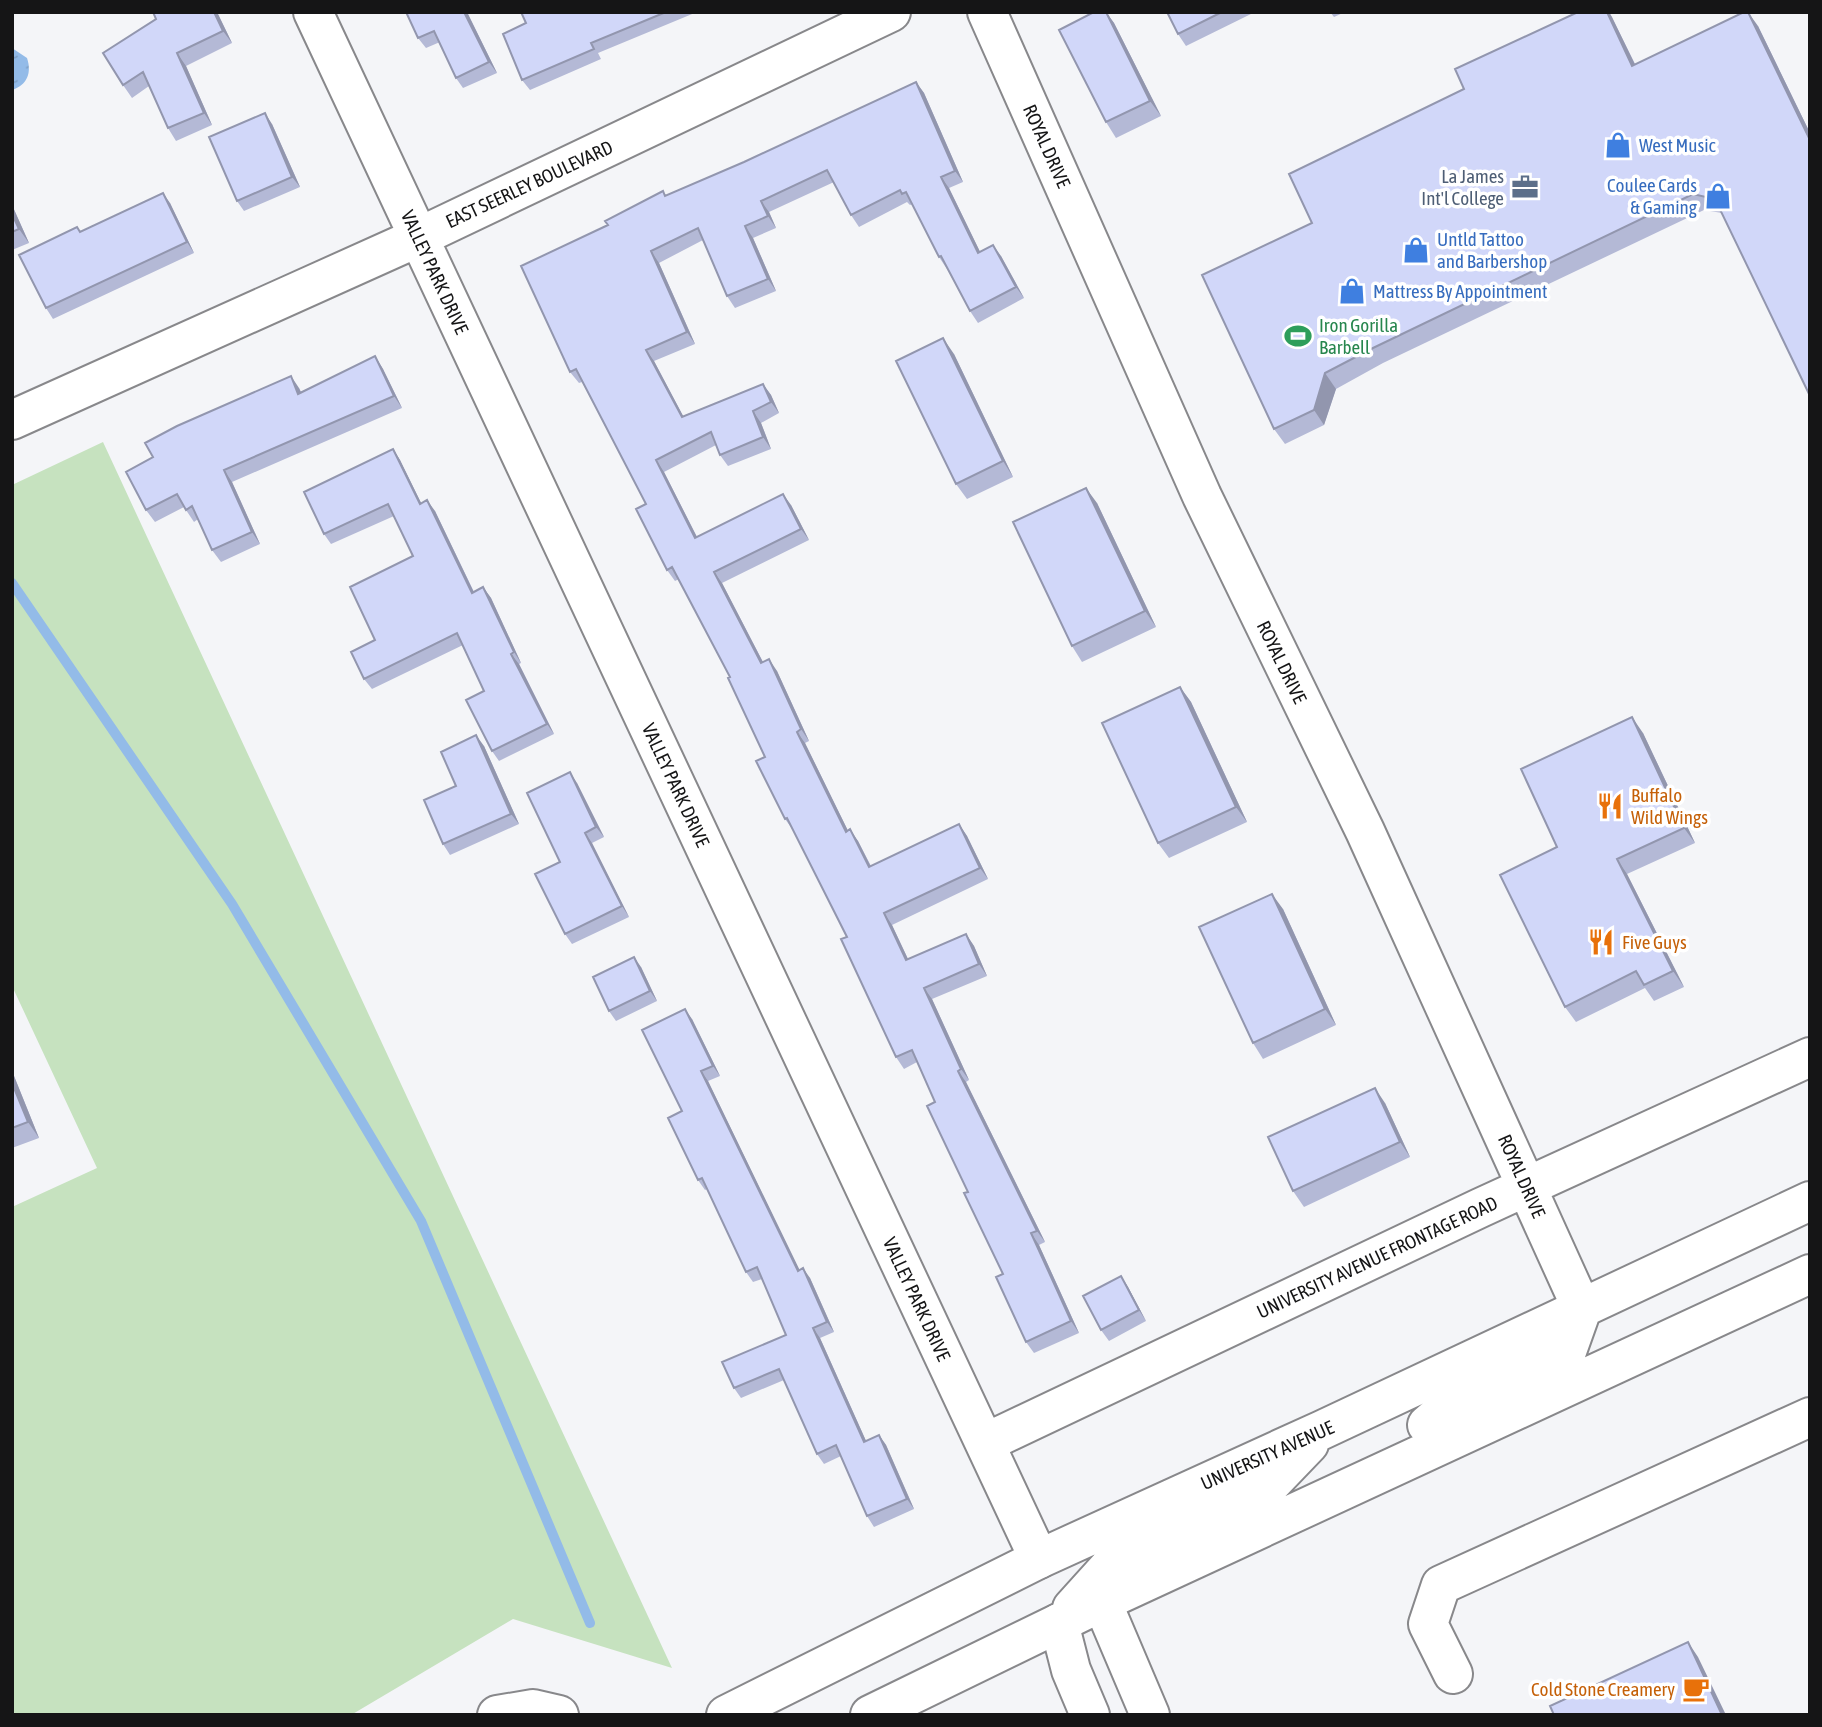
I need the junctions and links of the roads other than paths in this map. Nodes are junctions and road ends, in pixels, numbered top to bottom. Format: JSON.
{"nodes":[{"id":1,"x":313,"y":12,"type":"edge"},
{"id":2,"x":891,"y":12,"type":"edge"},
{"id":3,"x":988,"y":12,"type":"edge"},
{"id":4,"x":419,"y":237,"type":"junction"},
{"id":5,"x":12,"y":420,"type":"edge"},
{"id":6,"x":1810,"y":1057,"type":"edge"},
{"id":7,"x":1527,"y":1186,"type":"junction"},
{"id":8,"x":1810,"y":1201,"type":"edge"},
{"id":9,"x":1810,"y":1274,"type":"edge"},
{"id":10,"x":1583,"y":1309,"type":"junction"},
{"id":11,"x":1810,"y":1417,"type":"edge"},
{"id":12,"x":1322,"y":1430,"type":"junction"},
{"id":13,"x":985,"y":1443,"type":"junction"},
{"id":14,"x":1352,"y":1485,"type":"junction"},
{"id":15,"x":1038,"y":1559,"type":"junction"},
{"id":16,"x":1102,"y":1601,"type":"junction"},
{"id":17,"x":1059,"y":1623,"type":"junction"},
{"id":18,"x":1453,"y":1674,"type":"dead end"},
{"id":19,"x":497,"y":1715,"type":"edge"},
{"id":20,"x":559,"y":1715,"type":"edge"},
{"id":21,"x":726,"y":1715,"type":"edge"},
{"id":22,"x":870,"y":1715,"type":"edge"},
{"id":23,"x":1090,"y":1715,"type":"edge"},
{"id":24,"x":1150,"y":1715,"type":"edge"}],
"edges":[{"from":1,"to":4,"type":"street","name":"VALLEY PARK DRIVE"},
{"from":2,"to":4,"type":"street","name":"EAST SEERLEY BOULEVARD"},
{"from":3,"to":7,"type":"street","name":"ROYAL DRIVE"},
{"from":4,"to":5,"type":"street","name":"EAST SEERLEY BOULEVARD"},
{"from":4,"to":13,"type":"street","name":"VALLEY PARK DRIVE"},
{"from":6,"to":7,"type":"street","name":"UNIVERSITY AVENUE FRONTAGE ROAD"},
{"from":7,"to":10,"type":"street","name":"ROYAL DRIVE"},
{"from":7,"to":13,"type":"street","name":"UNIVERSITY AVENUE FRONTAGE ROAD"},
{"from":8,"to":10,"type":"street","name":"UNIVERSITY AVENUE"},
{"from":9,"to":14,"type":"street"},
{"from":10,"to":12,"type":"street","name":"UNIVERSITY AVENUE"},
{"from":10,"to":14,"type":"street"},
{"from":11,"to":18,"type":"street"},
{"from":12,"to":15,"type":"street","name":"UNIVERSITY AVENUE"},
{"from":12,"to":17,"type":"street"},
{"from":13,"to":15,"type":"street","name":"VALLEY PARK DRIVE"},
{"from":14,"to":16,"type":"street"},
{"from":15,"to":21,"type":"street","name":"UNIVERSITY AVENUE"},
{"from":16,"to":17,"type":"street"},
{"from":16,"to":24,"type":"street"},
{"from":17,"to":22,"type":"street"},
{"from":17,"to":23,"type":"street"},
{"from":19,"to":20,"type":"street"}]}
